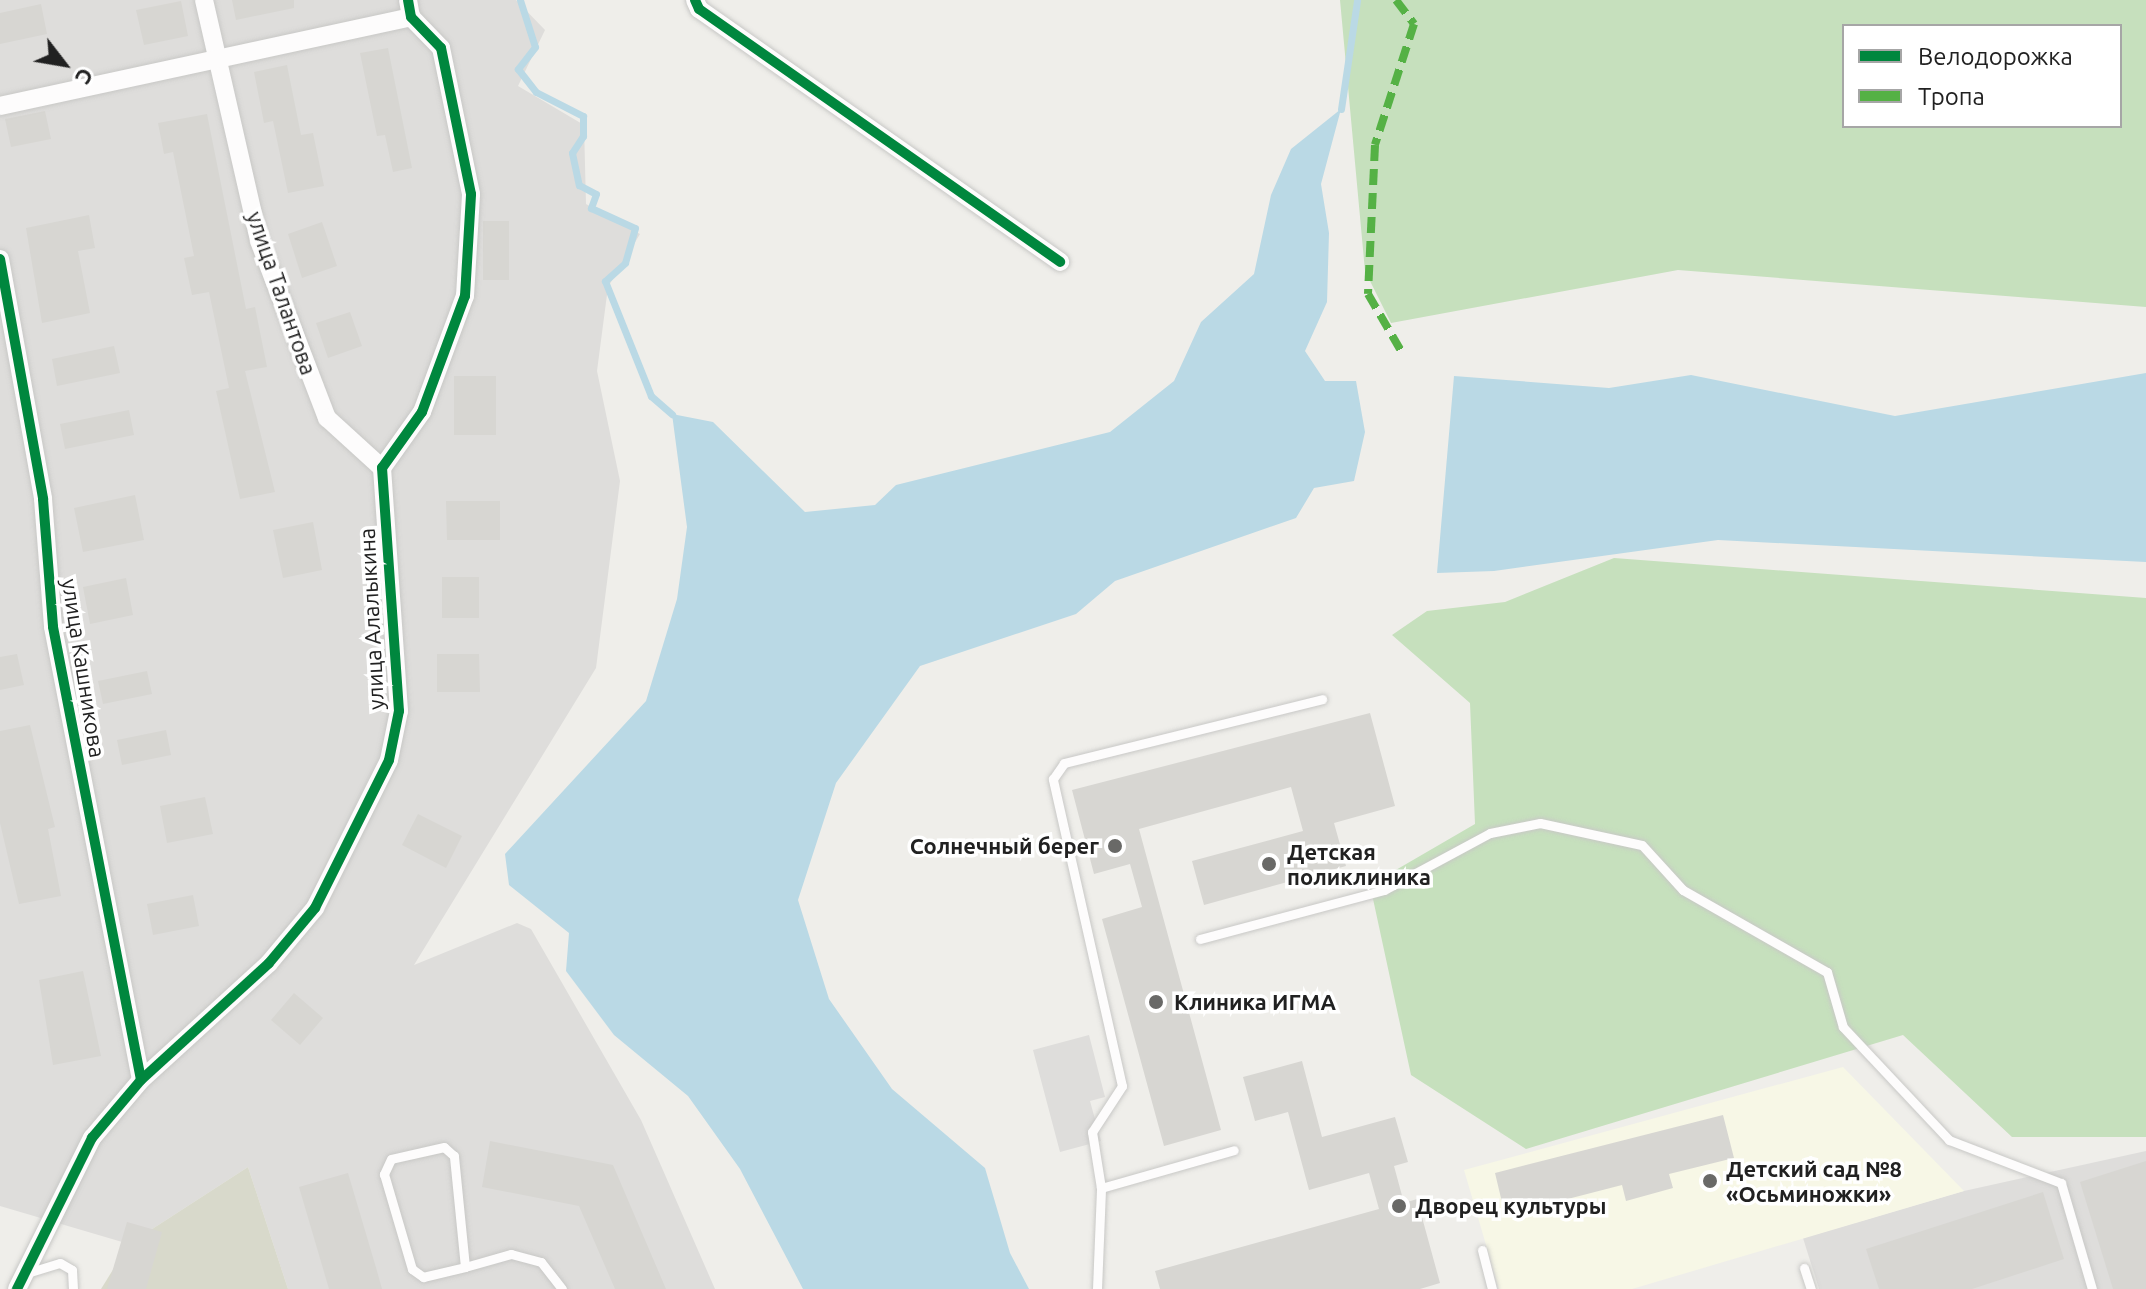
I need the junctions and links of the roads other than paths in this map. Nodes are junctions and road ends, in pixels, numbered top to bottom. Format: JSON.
{"nodes":[{"id":1,"x":204,"y":0,"type":"edge"},
{"id":2,"x":695,"y":0,"type":"edge"},
{"id":3,"x":410,"y":8,"type":"edge"},
{"id":4,"x":216,"y":58,"type":"junction"},
{"id":5,"x":0,"y":106,"type":"edge"},
{"id":6,"x":0,"y":259,"type":"edge"},
{"id":7,"x":1060,"y":262,"type":"dead end"},
{"id":8,"x":382,"y":468,"type":"junction"},
{"id":9,"x":1322,"y":699,"type":"dead end"},
{"id":10,"x":1200,"y":939,"type":"dead end"},
{"id":11,"x":141,"y":1080,"type":"junction"},
{"id":12,"x":1234,"y":1150,"type":"dead end"},
{"id":13,"x":1101,"y":1188,"type":"junction"},
{"id":14,"x":1482,"y":1250,"type":"dead end"},
{"id":15,"x":465,"y":1267,"type":"junction"},
{"id":16,"x":1804,"y":1268,"type":"dead end"},
{"id":17,"x":20,"y":1282,"type":"edge"},
{"id":18,"x":73,"y":1289,"type":"edge"},
{"id":19,"x":562,"y":1289,"type":"edge"},
{"id":20,"x":1097,"y":1289,"type":"edge"},
{"id":21,"x":1492,"y":1289,"type":"edge"},
{"id":22,"x":1811,"y":1289,"type":"edge"},
{"id":23,"x":2092,"y":1289,"type":"edge"}],
"edges":[{"from":1,"to":4,"type":"street","name":"улица Талантова"},
{"from":2,"to":7,"type":"street"},
{"from":3,"to":4,"type":"street"},
{"from":3,"to":8,"type":"street"},
{"from":4,"to":5,"type":"street"},
{"from":4,"to":8,"type":"street","name":"улица Талантова"},
{"from":6,"to":11,"type":"street","name":"улица Кашникова"},
{"from":8,"to":11,"type":"street","name":"улица Алалыкина"},
{"from":9,"to":13,"type":"lane"},
{"from":10,"to":23,"type":"lane"},
{"from":11,"to":17,"type":"street","name":"улица Алалыкина"},
{"from":12,"to":13,"type":"lane"},
{"from":13,"to":20,"type":"lane"},
{"from":14,"to":21,"type":"lane"},
{"from":15,"to":15,"type":"lane"},
{"from":15,"to":19,"type":"lane"},
{"from":16,"to":22,"type":"lane"},
{"from":17,"to":18,"type":"lane"}]}
